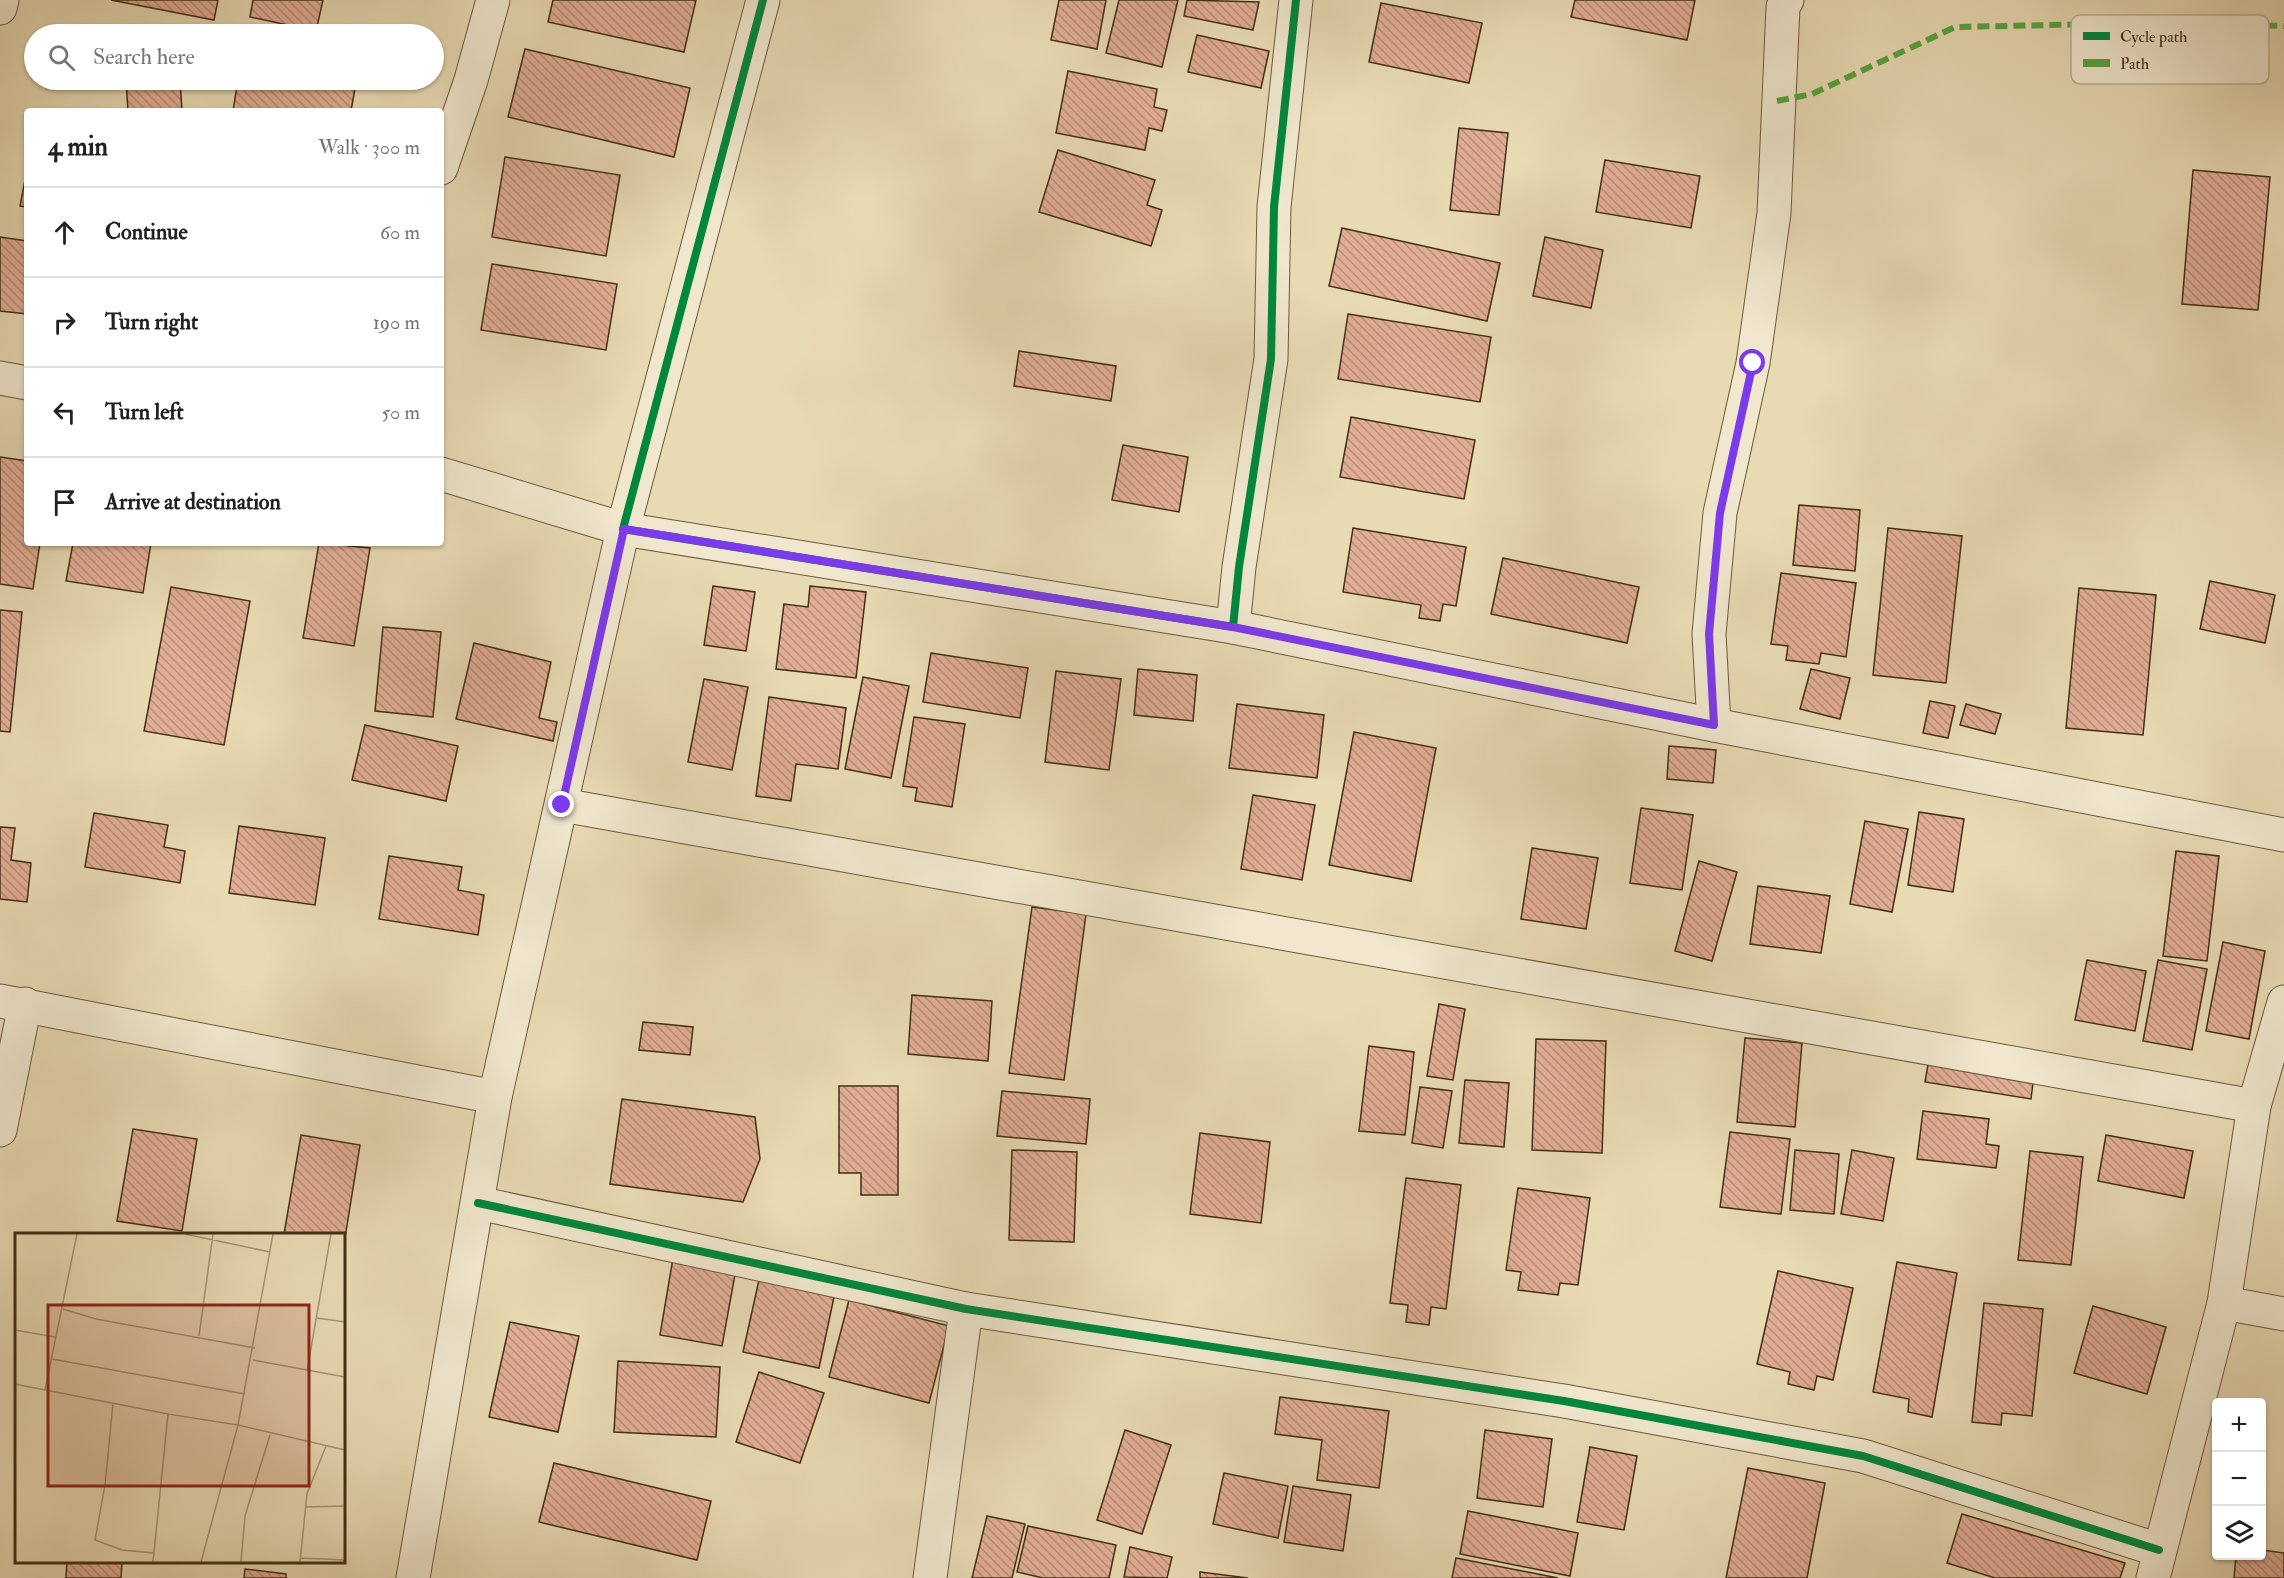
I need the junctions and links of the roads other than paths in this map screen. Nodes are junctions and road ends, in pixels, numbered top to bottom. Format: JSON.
{"nodes":[{"id":1,"x":2,"y":0,"type":"edge"},
{"id":2,"x":493,"y":0,"type":"edge"},
{"id":3,"x":764,"y":0,"type":"edge"},
{"id":4,"x":1296,"y":0,"type":"edge"},
{"id":5,"x":1787,"y":0,"type":"edge"},
{"id":6,"x":0,"y":8,"type":"edge"},
{"id":7,"x":444,"y":159,"type":"edge"},
{"id":8,"x":0,"y":378,"type":"edge"},
{"id":9,"x":24,"y":382,"type":"edge"},
{"id":10,"x":444,"y":475,"type":"edge"},
{"id":11,"x":624,"y":529,"type":"junction"},
{"id":12,"x":1233,"y":627,"type":"junction"},
{"id":13,"x":1714,"y":725,"type":"junction"},
{"id":14,"x":562,"y":805,"type":"junction"},
{"id":15,"x":2284,"y":835,"type":"edge"},
{"id":16,"x":12,"y":1002,"type":"edge"},
{"id":17,"x":2284,"y":1002,"type":"edge"},
{"id":18,"x":495,"y":1097,"type":"junction"},
{"id":19,"x":2254,"y":1106,"type":"junction"},
{"id":20,"x":0,"y":1130,"type":"edge"},
{"id":21,"x":478,"y":1203,"type":"junction"},
{"id":22,"x":2224,"y":1303,"type":"junction"},
{"id":23,"x":966,"y":1309,"type":"junction"},
{"id":24,"x":2284,"y":1314,"type":"edge"},
{"id":25,"x":2156,"y":1564,"type":"edge"},
{"id":26,"x":413,"y":1578,"type":"edge"},
{"id":27,"x":930,"y":1578,"type":"edge"}],
"edges":[{"from":1,"to":6,"type":"street"},
{"from":2,"to":7,"type":"street"},
{"from":3,"to":11,"type":"street"},
{"from":4,"to":12,"type":"street"},
{"from":5,"to":13,"type":"street"},
{"from":8,"to":9,"type":"street"},
{"from":10,"to":11,"type":"street"},
{"from":11,"to":12,"type":"street"},
{"from":11,"to":14,"type":"street"},
{"from":12,"to":13,"type":"street"},
{"from":13,"to":15,"type":"street"},
{"from":14,"to":18,"type":"street"},
{"from":14,"to":19,"type":"street"},
{"from":16,"to":18,"type":"street"},
{"from":16,"to":20,"type":"street"},
{"from":17,"to":19,"type":"street"},
{"from":18,"to":21,"type":"street"},
{"from":19,"to":22,"type":"street"},
{"from":21,"to":23,"type":"street"},
{"from":21,"to":26,"type":"street"},
{"from":22,"to":24,"type":"street"},
{"from":22,"to":25,"type":"street"},
{"from":23,"to":25,"type":"street"},
{"from":23,"to":27,"type":"street"}]}
